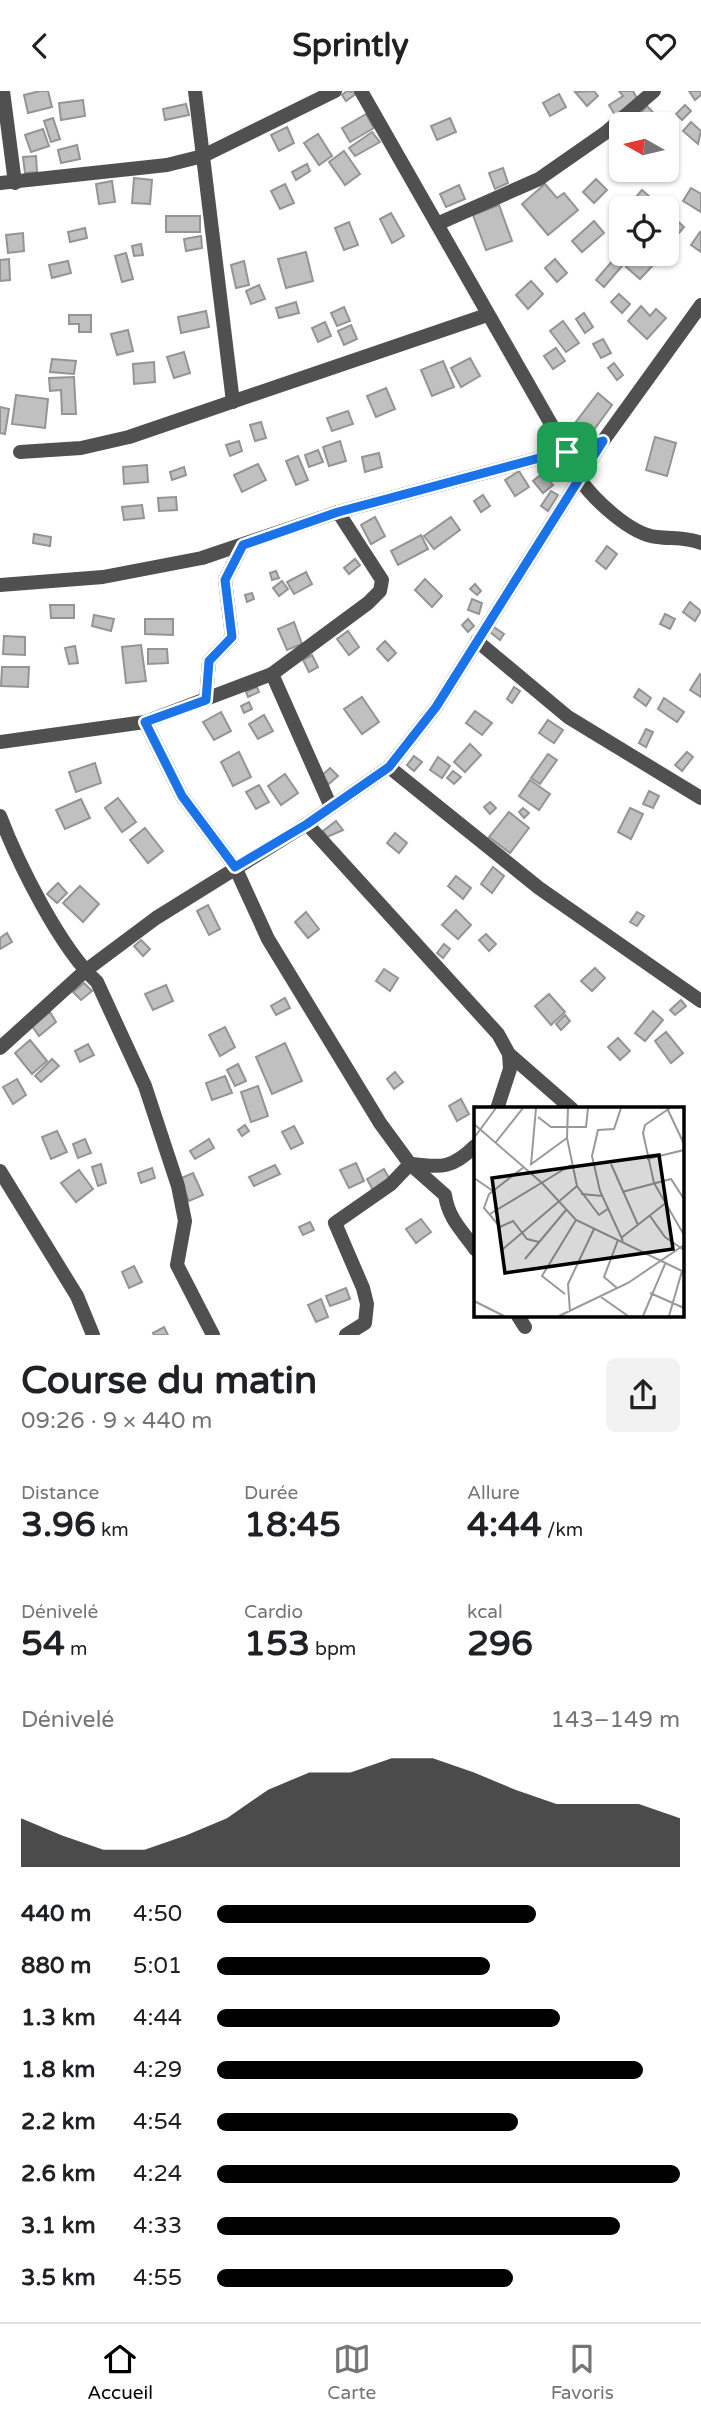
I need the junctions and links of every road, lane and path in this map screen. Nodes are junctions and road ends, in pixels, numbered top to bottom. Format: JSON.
{"nodes":[{"id":1,"x":3,"y":91,"type":"edge"},
{"id":2,"x":195,"y":91,"type":"edge"},
{"id":3,"x":335,"y":91,"type":"edge"},
{"id":4,"x":360,"y":91,"type":"edge"},
{"id":5,"x":654,"y":91,"type":"edge"},
{"id":6,"x":203,"y":156,"type":"junction"},
{"id":7,"x":8,"y":183,"type":"edge"},
{"id":8,"x":438,"y":224,"type":"junction"},
{"id":9,"x":701,"y":305,"type":"edge"},
{"id":10,"x":487,"y":315,"type":"junction"},
{"id":11,"x":233,"y":402,"type":"junction"},
{"id":12,"x":603,"y":441,"type":"junction"},
{"id":13,"x":20,"y":452,"type":"dead end"},
{"id":14,"x":567,"y":452,"type":"junction"},
{"id":15,"x":579,"y":478,"type":"junction"},
{"id":16,"x":338,"y":512,"type":"junction"},
{"id":17,"x":701,"y":543,"type":"edge"},
{"id":18,"x":243,"y":545,"type":"junction"},
{"id":19,"x":0,"y":585,"type":"edge"},
{"id":20,"x":477,"y":641,"type":"junction"},
{"id":21,"x":272,"y":674,"type":"junction"},
{"id":22,"x":206,"y":700,"type":"junction"},
{"id":23,"x":145,"y":722,"type":"junction"},
{"id":24,"x":0,"y":742,"type":"edge"},
{"id":25,"x":389,"y":767,"type":"junction"},
{"id":26,"x":701,"y":798,"type":"edge"},
{"id":27,"x":331,"y":807,"type":"junction"},
{"id":28,"x":0,"y":816,"type":"edge"},
{"id":29,"x":307,"y":824,"type":"junction"},
{"id":30,"x":235,"y":867,"type":"junction"},
{"id":31,"x":85,"y":971,"type":"junction"},
{"id":32,"x":701,"y":1001,"type":"edge"},
{"id":33,"x":0,"y":1048,"type":"edge"},
{"id":34,"x":509,"y":1054,"type":"junction"},
{"id":35,"x":497,"y":1107,"type":"edge"},
{"id":36,"x":570,"y":1107,"type":"edge"},
{"id":37,"x":474,"y":1147,"type":"edge"},
{"id":38,"x":410,"y":1164,"type":"junction"},
{"id":39,"x":0,"y":1171,"type":"edge"},
{"id":40,"x":474,"y":1248,"type":"edge"},
{"id":41,"x":93,"y":1335,"type":"edge"},
{"id":42,"x":213,"y":1335,"type":"edge"},
{"id":43,"x":346,"y":1335,"type":"edge"}],
"edges":[{"from":1,"to":7,"type":"street"},
{"from":2,"to":6,"type":"street"},
{"from":3,"to":6,"type":"street"},
{"from":4,"to":8,"type":"street"},
{"from":5,"to":8,"type":"street"},
{"from":6,"to":7,"type":"street"},
{"from":6,"to":11,"type":"street"},
{"from":8,"to":10,"type":"street"},
{"from":9,"to":12,"type":"street"},
{"from":10,"to":11,"type":"street"},
{"from":10,"to":14,"type":"street"},
{"from":11,"to":13,"type":"street"},
{"from":12,"to":14,"type":"street"},
{"from":12,"to":15,"type":"street"},
{"from":14,"to":16,"type":"street"},
{"from":15,"to":17,"type":"street"},
{"from":15,"to":20,"type":"street"},
{"from":16,"to":18,"type":"street"},
{"from":16,"to":21,"type":"street"},
{"from":18,"to":19,"type":"street"},
{"from":18,"to":22,"type":"street"},
{"from":20,"to":25,"type":"street"},
{"from":20,"to":26,"type":"street"},
{"from":21,"to":22,"type":"street"},
{"from":21,"to":27,"type":"street"},
{"from":22,"to":23,"type":"street"},
{"from":23,"to":24,"type":"street"},
{"from":23,"to":30,"type":"street"},
{"from":25,"to":27,"type":"street"},
{"from":25,"to":32,"type":"street"},
{"from":27,"to":29,"type":"street"},
{"from":28,"to":31,"type":"street"},
{"from":29,"to":30,"type":"street"},
{"from":29,"to":34,"type":"street"},
{"from":30,"to":31,"type":"street"},
{"from":30,"to":38,"type":"street"},
{"from":31,"to":33,"type":"street"},
{"from":31,"to":42,"type":"street"},
{"from":34,"to":35,"type":"street"},
{"from":34,"to":36,"type":"street"},
{"from":37,"to":38,"type":"street"},
{"from":38,"to":40,"type":"street"},
{"from":38,"to":43,"type":"street"},
{"from":39,"to":41,"type":"street"}]}
